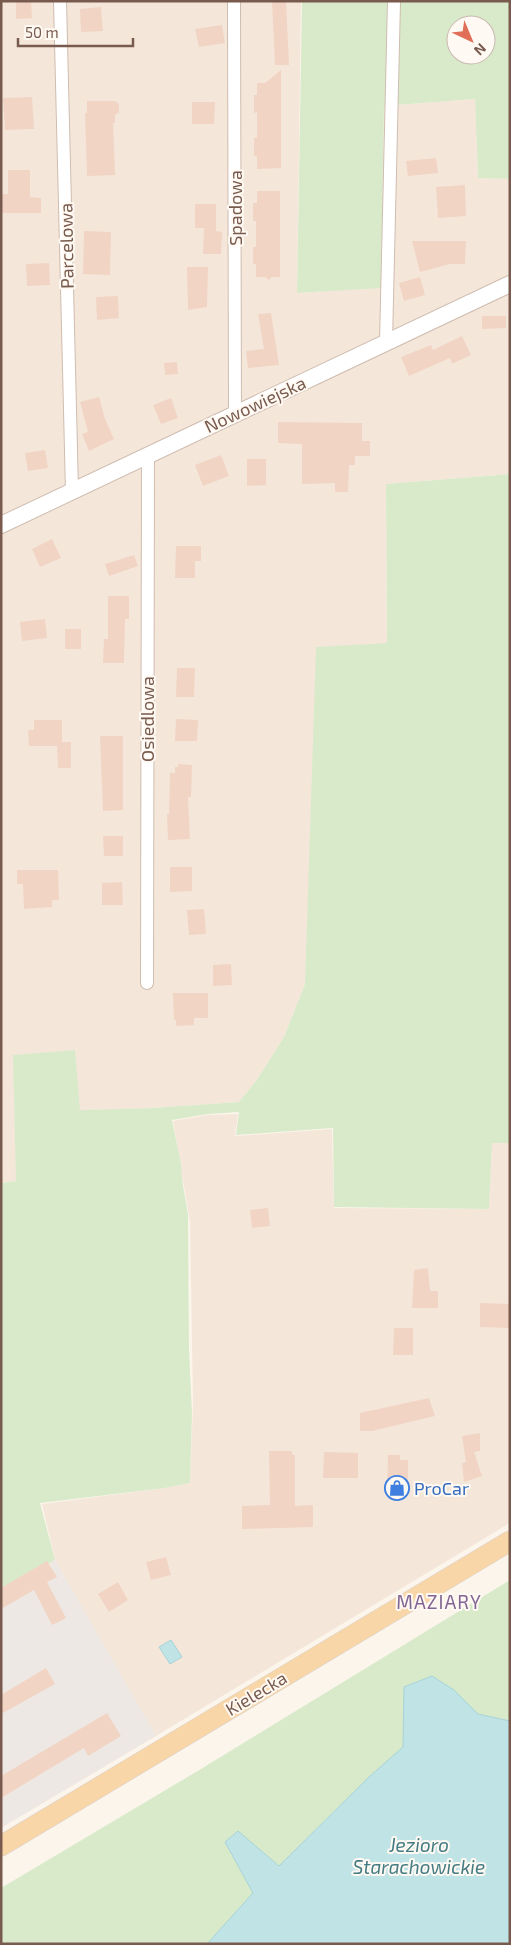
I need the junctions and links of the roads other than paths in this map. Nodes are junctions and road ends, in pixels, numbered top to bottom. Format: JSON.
{"nodes":[{"id":1,"x":60,"y":1,"type":"edge"},
{"id":2,"x":234,"y":1,"type":"edge"},
{"id":3,"x":394,"y":1,"type":"edge"},
{"id":4,"x":510,"y":284,"type":"edge"},
{"id":5,"x":386,"y":342,"type":"junction"},
{"id":6,"x":235,"y":414,"type":"junction"},
{"id":7,"x":148,"y":455,"type":"junction"},
{"id":8,"x":72,"y":491,"type":"junction"},
{"id":9,"x":1,"y":525,"type":"edge"},
{"id":10,"x":147,"y":983,"type":"dead end"},
{"id":11,"x":510,"y":1541,"type":"edge"},
{"id":12,"x":1,"y":1846,"type":"edge"}],
"edges":[{"from":1,"to":8,"type":"street","name":"Parcelowa"},
{"from":2,"to":6,"type":"street","name":"Spadowa"},
{"from":3,"to":5,"type":"street"},
{"from":4,"to":5,"type":"street","name":"Nowowiejska"},
{"from":5,"to":6,"type":"street","name":"Nowowiejska"},
{"from":6,"to":7,"type":"street","name":"Nowowiejska"},
{"from":7,"to":8,"type":"street","name":"Nowowiejska"},
{"from":7,"to":10,"type":"street","name":"Osiedlowa"},
{"from":8,"to":9,"type":"street","name":"Nowowiejska"},
{"from":11,"to":12,"type":"main road","name":"Kielecka"}]}
